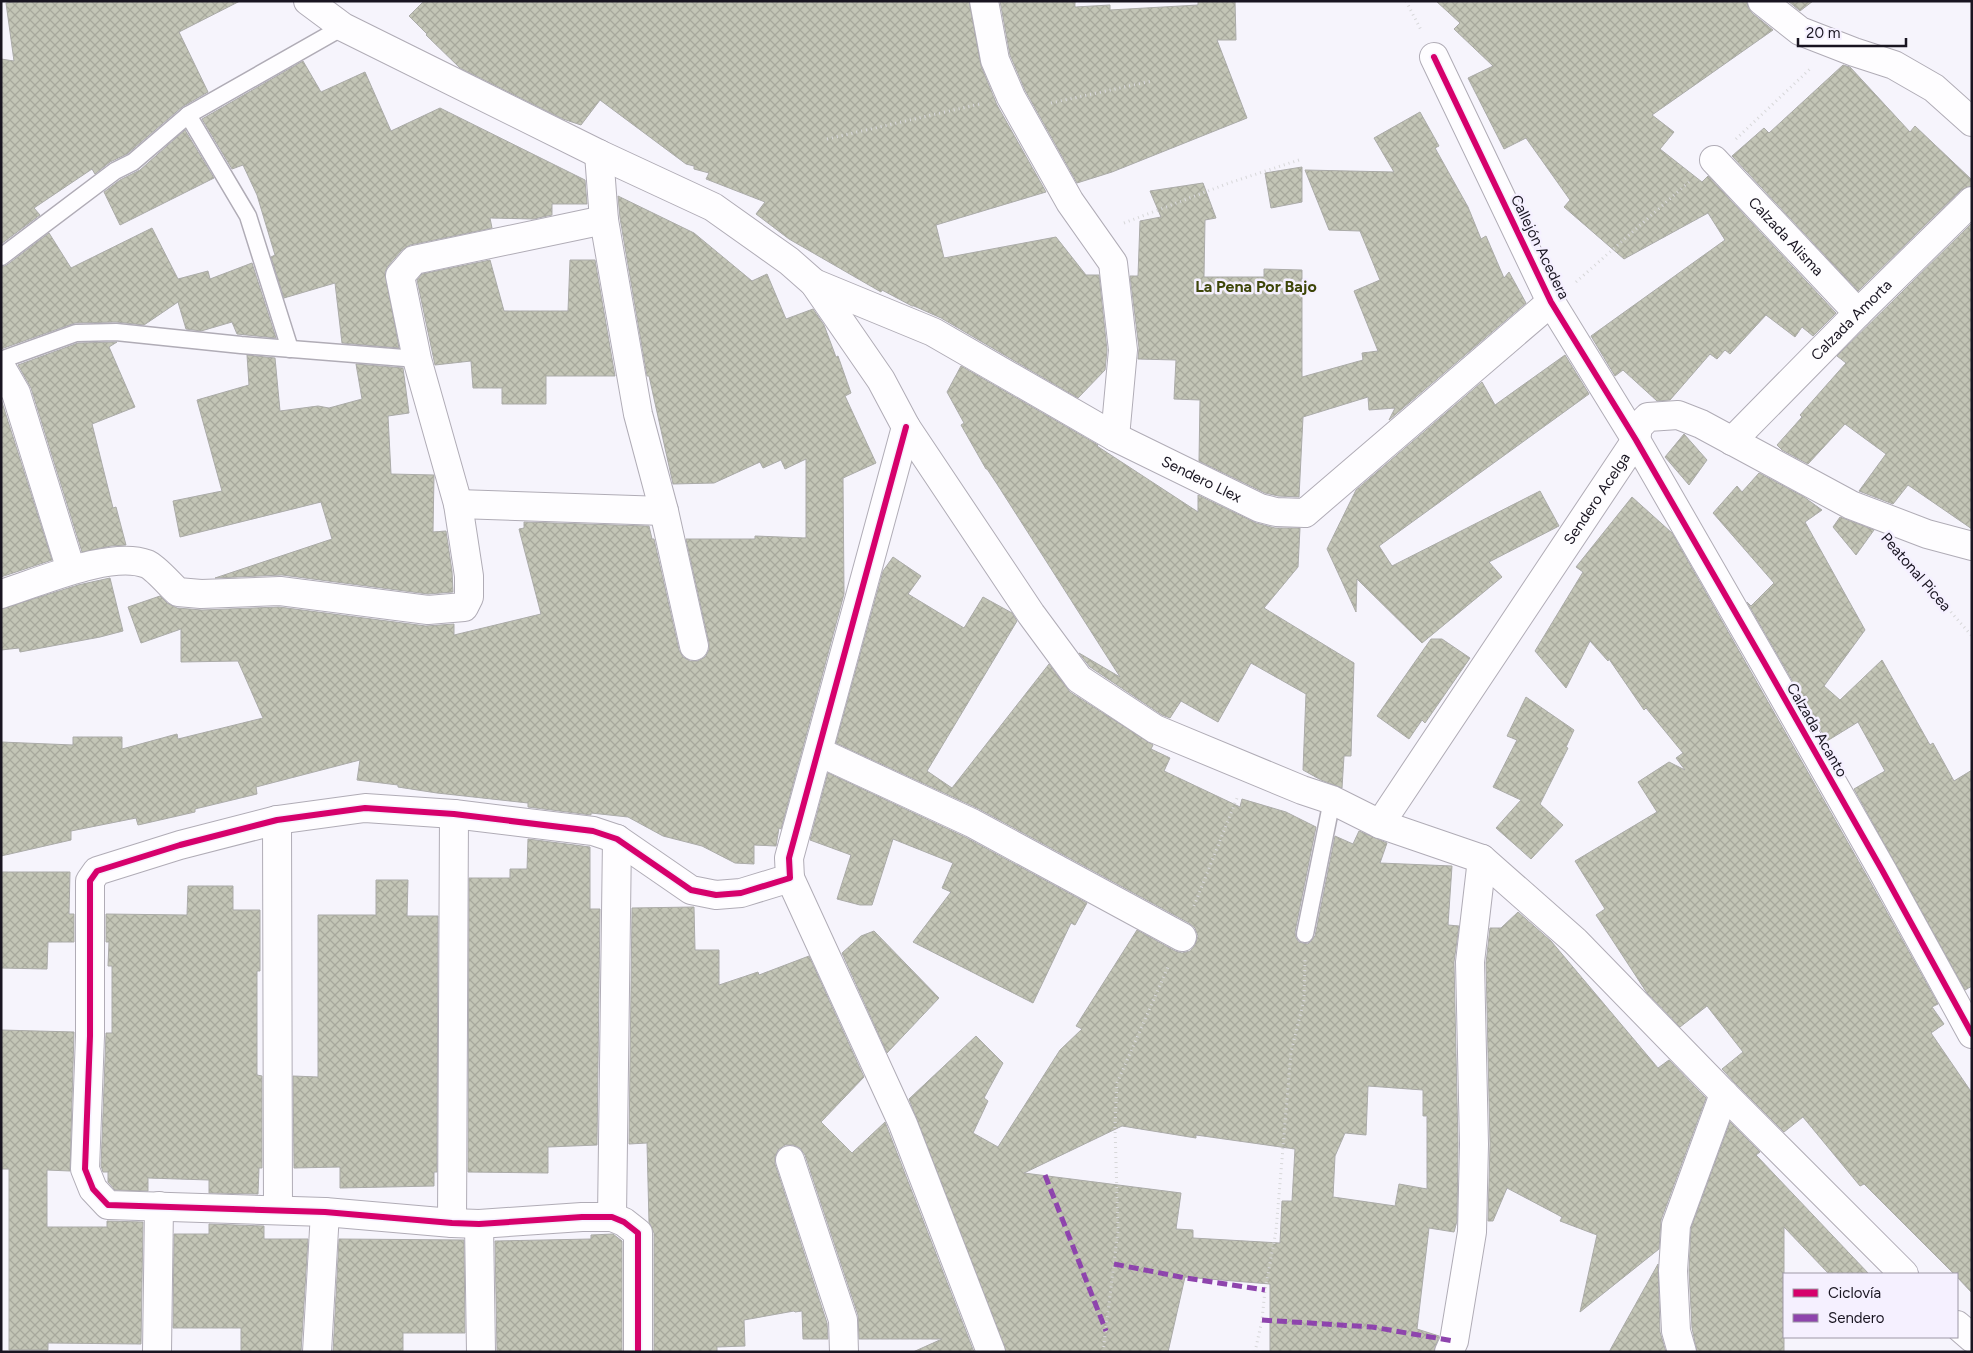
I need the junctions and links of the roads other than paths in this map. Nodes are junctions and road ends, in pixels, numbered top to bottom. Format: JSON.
{"nodes":[{"id":1,"x":308,"y":1,"type":"edge"},
{"id":2,"x":984,"y":1,"type":"edge"},
{"id":3,"x":1762,"y":1,"type":"edge"},
{"id":4,"x":343,"y":27,"type":"junction"},
{"id":5,"x":1434,"y":57,"type":"dead end"},
{"id":6,"x":188,"y":115,"type":"junction"},
{"id":7,"x":1972,"y":122,"type":"edge"},
{"id":8,"x":599,"y":154,"type":"junction"},
{"id":9,"x":1714,"y":160,"type":"dead end"},
{"id":10,"x":1972,"y":201,"type":"edge"},
{"id":11,"x":604,"y":220,"type":"junction"},
{"id":12,"x":1,"y":257,"type":"edge"},
{"id":13,"x":814,"y":283,"type":"junction"},
{"id":14,"x":1551,"y":302,"type":"junction"},
{"id":15,"x":1858,"y":312,"type":"junction"},
{"id":16,"x":290,"y":349,"type":"junction"},
{"id":17,"x":1,"y":360,"type":"edge"},
{"id":18,"x":417,"y":360,"type":"junction"},
{"id":19,"x":1,"y":367,"type":"edge"},
{"id":20,"x":906,"y":427,"type":"junction"},
{"id":21,"x":1115,"y":437,"type":"junction"},
{"id":22,"x":1636,"y":440,"type":"junction"},
{"id":23,"x":1732,"y":442,"type":"junction"},
{"id":24,"x":458,"y":504,"type":"junction"},
{"id":25,"x":664,"y":511,"type":"junction"},
{"id":26,"x":1972,"y":546,"type":"edge"},
{"id":27,"x":71,"y":570,"type":"junction"},
{"id":28,"x":1,"y":594,"type":"edge"},
{"id":29,"x":694,"y":646,"type":"dead end"},
{"id":30,"x":818,"y":752,"type":"junction"},
{"id":31,"x":1332,"y":800,"type":"junction"},
{"id":32,"x":454,"y":814,"type":"junction"},
{"id":33,"x":277,"y":820,"type":"junction"},
{"id":34,"x":1380,"y":824,"type":"junction"},
{"id":35,"x":617,"y":838,"type":"junction"},
{"id":36,"x":1482,"y":859,"type":"junction"},
{"id":37,"x":790,"y":878,"type":"junction"},
{"id":38,"x":1305,"y":934,"type":"road end"},
{"id":39,"x":1182,"y":937,"type":"road end"},
{"id":40,"x":1972,"y":1034,"type":"edge"},
{"id":41,"x":1724,"y":1094,"type":"junction"},
{"id":42,"x":790,"y":1160,"type":"dead end"},
{"id":43,"x":159,"y":1206,"type":"junction"},
{"id":44,"x":278,"y":1210,"type":"junction"},
{"id":45,"x":325,"y":1212,"type":"junction"},
{"id":46,"x":612,"y":1217,"type":"junction"},
{"id":47,"x":452,"y":1223,"type":"junction"},
{"id":48,"x":479,"y":1224,"type":"junction"},
{"id":49,"x":1903,"y":1273,"type":"edge"},
{"id":50,"x":1958,"y":1326,"type":"edge"},
{"id":51,"x":1972,"y":1338,"type":"edge"},
{"id":52,"x":1674,"y":1345,"type":"edge"},
{"id":53,"x":156,"y":1352,"type":"edge"},
{"id":54,"x":317,"y":1352,"type":"edge"},
{"id":55,"x":481,"y":1352,"type":"edge"},
{"id":56,"x":638,"y":1352,"type":"edge"},
{"id":57,"x":844,"y":1352,"type":"edge"},
{"id":58,"x":990,"y":1352,"type":"edge"},
{"id":59,"x":1449,"y":1352,"type":"edge"}],
"edges":[{"from":1,"to":4,"type":"street"},
{"from":2,"to":21,"type":"street"},
{"from":3,"to":7,"type":"street"},
{"from":4,"to":6,"type":"lane"},
{"from":4,"to":8,"type":"street"},
{"from":5,"to":14,"type":"street","name":"Callejón Acedera"},
{"from":6,"to":12,"type":"lane"},
{"from":6,"to":16,"type":"lane"},
{"from":8,"to":11,"type":"street"},
{"from":8,"to":13,"type":"street"},
{"from":9,"to":15,"type":"street","name":"Calzada Alisma"},
{"from":10,"to":15,"type":"street","name":"Calzada Amorta"},
{"from":11,"to":18,"type":"street"},
{"from":11,"to":25,"type":"street"},
{"from":13,"to":20,"type":"street"},
{"from":13,"to":21,"type":"street","name":"Sendero Llex"},
{"from":14,"to":21,"type":"street","name":"Sendero Llex"},
{"from":14,"to":22,"type":"street","name":"Callejón Acedera"},
{"from":15,"to":23,"type":"street","name":"Calzada Amorta"},
{"from":16,"to":17,"type":"lane"},
{"from":16,"to":18,"type":"lane"},
{"from":18,"to":24,"type":"street"},
{"from":19,"to":27,"type":"street"},
{"from":20,"to":30,"type":"street"},
{"from":20,"to":31,"type":"street"},
{"from":22,"to":23,"type":"street","name":"Sendero Acelga"},
{"from":22,"to":34,"type":"street","name":"Sendero Acelga"},
{"from":22,"to":40,"type":"street","name":"Calzada Acanto"},
{"from":23,"to":26,"type":"street","name":"Sendero Acelga"},
{"from":24,"to":25,"type":"street"},
{"from":24,"to":27,"type":"street"},
{"from":25,"to":29,"type":"street"},
{"from":27,"to":28,"type":"street"},
{"from":30,"to":37,"type":"street"},
{"from":30,"to":39,"type":"street"},
{"from":31,"to":34,"type":"street"},
{"from":31,"to":38,"type":"lane"},
{"from":32,"to":33,"type":"street"},
{"from":32,"to":35,"type":"street"},
{"from":32,"to":47,"type":"street"},
{"from":33,"to":43,"type":"street"},
{"from":33,"to":44,"type":"street"},
{"from":34,"to":36,"type":"street"},
{"from":35,"to":37,"type":"street"},
{"from":35,"to":46,"type":"street"},
{"from":36,"to":41,"type":"street"},
{"from":36,"to":59,"type":"street"},
{"from":37,"to":58,"type":"street"},
{"from":41,"to":49,"type":"street"},
{"from":41,"to":52,"type":"street"},
{"from":42,"to":57,"type":"street"},
{"from":43,"to":44,"type":"street"},
{"from":43,"to":53,"type":"street"},
{"from":44,"to":45,"type":"street"},
{"from":45,"to":47,"type":"street"},
{"from":45,"to":54,"type":"street"},
{"from":46,"to":48,"type":"street"},
{"from":46,"to":56,"type":"street"},
{"from":47,"to":48,"type":"street"},
{"from":48,"to":55,"type":"street"},
{"from":50,"to":51,"type":"street"}]}
